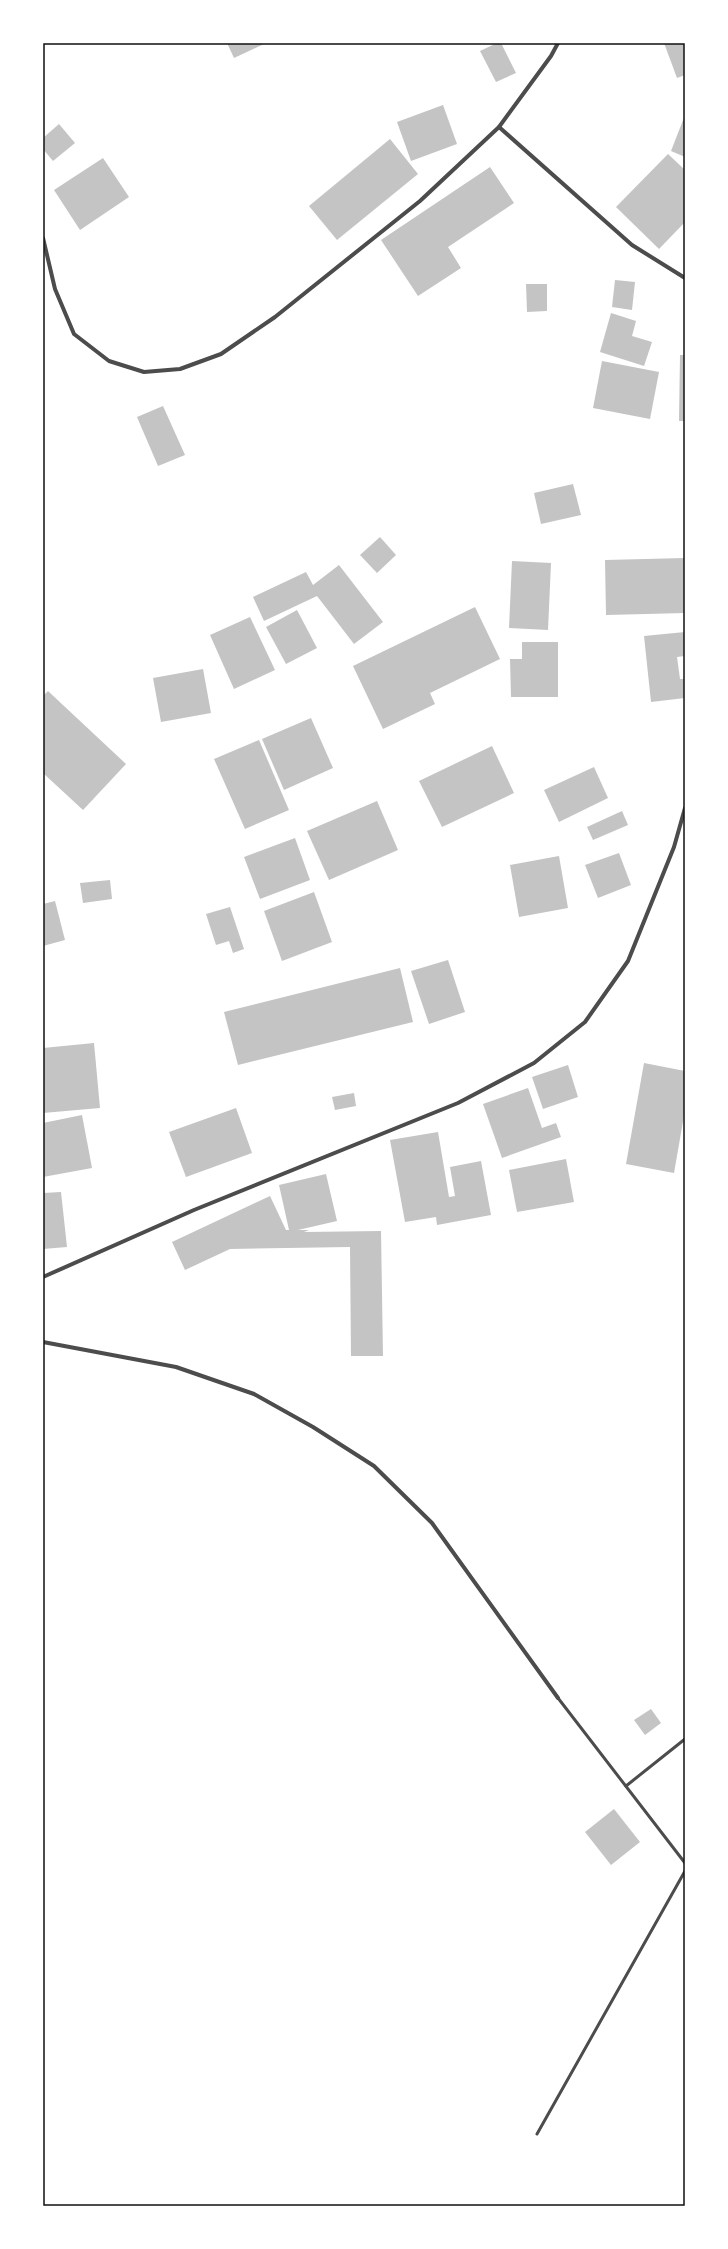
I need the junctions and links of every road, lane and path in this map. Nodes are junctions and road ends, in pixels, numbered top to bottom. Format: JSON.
{"nodes":[{"id":1,"x":558,"y":43,"type":"edge"},
{"id":2,"x":499,"y":127,"type":"junction"},
{"id":3,"x":43,"y":238,"type":"edge"},
{"id":4,"x":685,"y":278,"type":"edge"},
{"id":5,"x":685,"y":808,"type":"edge"},
{"id":6,"x":43,"y":1277,"type":"edge"},
{"id":7,"x":43,"y":1342,"type":"edge"},
{"id":8,"x":558,"y":1698,"type":"joint"},
{"id":9,"x":685,"y":1739,"type":"edge"},
{"id":10,"x":626,"y":1786,"type":"junction"},
{"id":11,"x":685,"y":1862,"type":"edge"},
{"id":12,"x":685,"y":1871,"type":"edge"},
{"id":13,"x":537,"y":2134,"type":"dead end"}],
"edges":[{"from":1,"to":2,"type":"street"},
{"from":2,"to":3,"type":"street"},
{"from":2,"to":4,"type":"street"},
{"from":5,"to":6,"type":"street"},
{"from":7,"to":8,"type":"street"},
{"from":8,"to":10,"type":"lane"},
{"from":9,"to":10,"type":"lane"},
{"from":10,"to":11,"type":"lane"},
{"from":12,"to":13,"type":"lane"}]}
